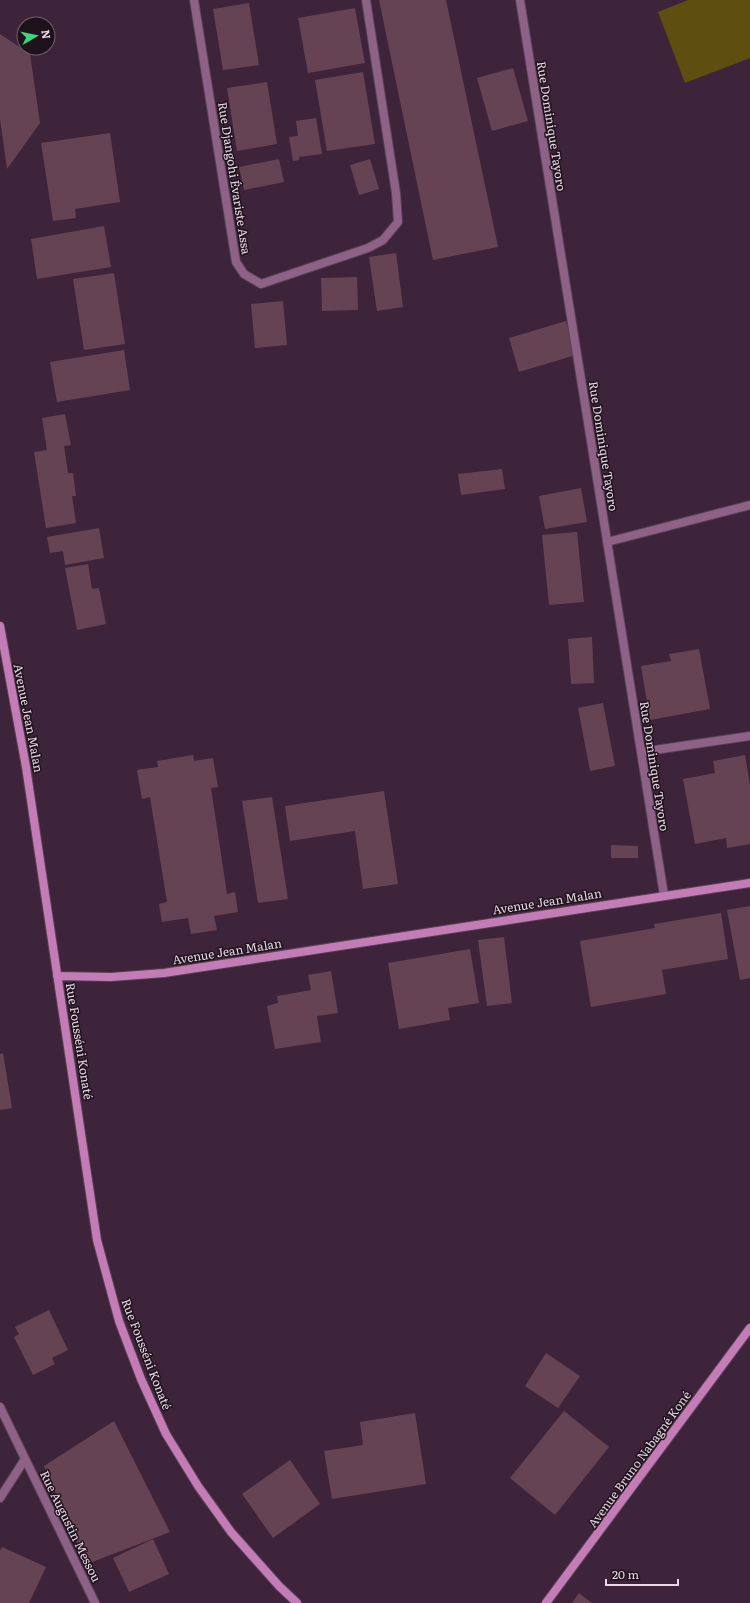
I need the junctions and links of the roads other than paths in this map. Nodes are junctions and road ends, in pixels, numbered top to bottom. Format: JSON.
{"nodes":[{"id":1,"x":194,"y":0,"type":"edge"},
{"id":2,"x":366,"y":0,"type":"edge"},
{"id":3,"x":520,"y":0,"type":"edge"},
{"id":4,"x":750,"y":505,"type":"edge"},
{"id":5,"x":607,"y":542,"type":"junction"},
{"id":6,"x":0,"y":626,"type":"edge"},
{"id":7,"x":750,"y":736,"type":"edge"},
{"id":8,"x":641,"y":752,"type":"junction"},
{"id":9,"x":750,"y":883,"type":"edge"},
{"id":10,"x":664,"y":895,"type":"junction"},
{"id":11,"x":57,"y":976,"type":"junction"},
{"id":12,"x":750,"y":1328,"type":"edge"},
{"id":13,"x":0,"y":1407,"type":"edge"},
{"id":14,"x":26,"y":1459,"type":"junction"},
{"id":15,"x":0,"y":1498,"type":"edge"},
{"id":16,"x":95,"y":1603,"type":"edge"},
{"id":17,"x":297,"y":1603,"type":"edge"},
{"id":18,"x":546,"y":1603,"type":"edge"}],
"edges":[{"from":1,"to":2,"type":"street","name":"Rue Djangohi Évariste Assa"},
{"from":3,"to":5,"type":"street","name":"Rue Dominique Tayoro"},
{"from":4,"to":5,"type":"street"},
{"from":5,"to":8,"type":"street","name":"Rue Dominique Tayoro"},
{"from":6,"to":11,"type":"main road","name":"Avenue Jean Malan"},
{"from":7,"to":8,"type":"street"},
{"from":8,"to":10,"type":"street","name":"Rue Dominique Tayoro"},
{"from":9,"to":10,"type":"main road","name":"Avenue Jean Malan"},
{"from":10,"to":11,"type":"main road","name":"Avenue Jean Malan"},
{"from":11,"to":17,"type":"main road","name":"Rue Fousséni Konaté"},
{"from":12,"to":18,"type":"main road","name":"Avenue Bruno Nabagné Koné"},
{"from":13,"to":14,"type":"street","name":"Rue Augustin Messou"},
{"from":14,"to":15,"type":"street"},
{"from":14,"to":16,"type":"street","name":"Rue Augustin Messou"}]}
